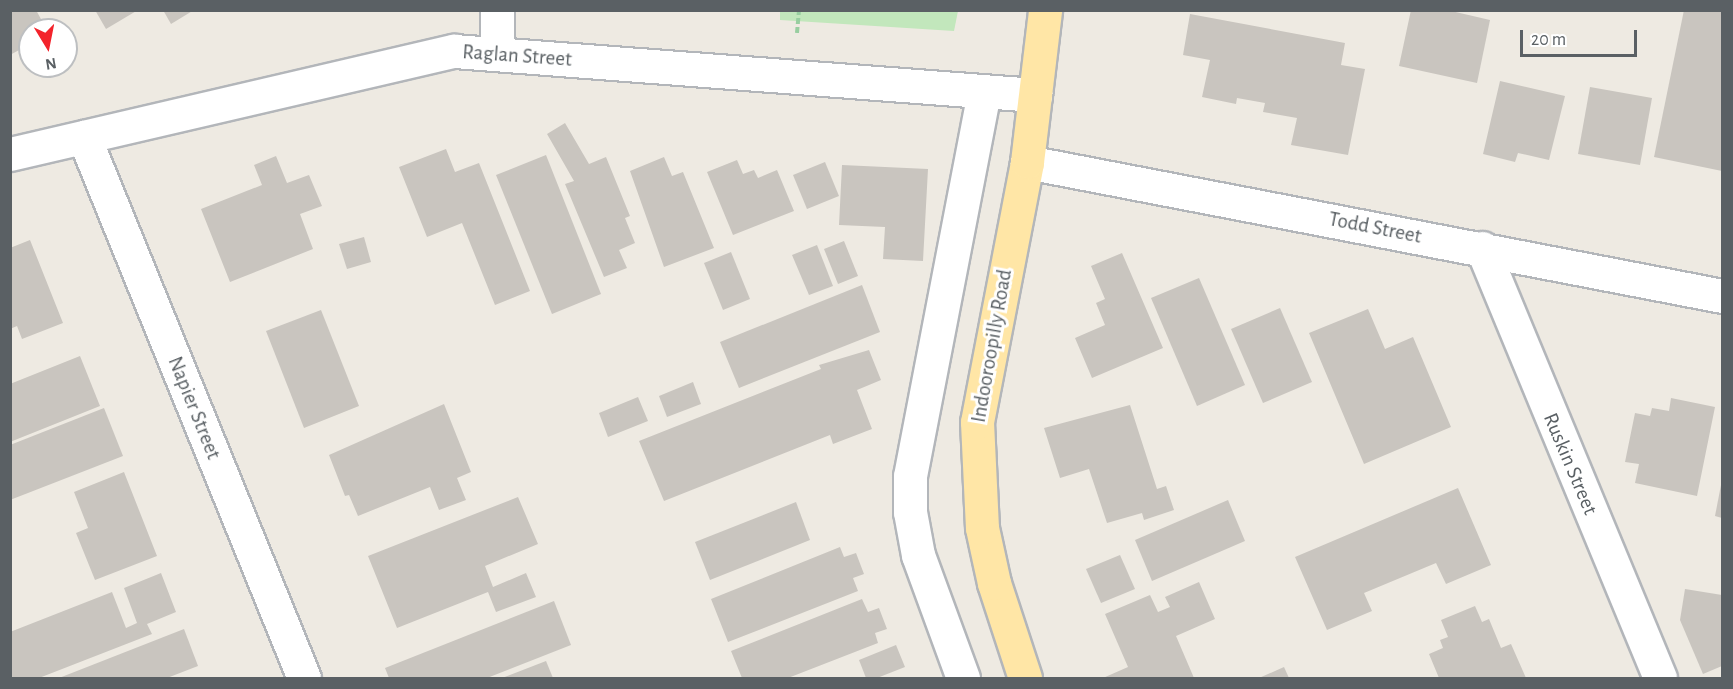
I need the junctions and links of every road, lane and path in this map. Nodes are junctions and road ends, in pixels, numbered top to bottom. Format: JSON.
{"nodes":[{"id":1,"x":497,"y":10,"type":"edge"},
{"id":2,"x":799,"y":10,"type":"edge"},
{"id":3,"x":1045,"y":10,"type":"edge"},
{"id":4,"x":797,"y":33,"type":"dead end"},
{"id":5,"x":497,"y":53,"type":"junction"},
{"id":6,"x":984,"y":92,"type":"junction"},
{"id":7,"x":1035,"y":95,"type":"junction"},
{"id":8,"x":84,"y":137,"type":"junction"},
{"id":9,"x":10,"y":154,"type":"edge"},
{"id":10,"x":1027,"y":162,"type":"junction"},
{"id":11,"x":1482,"y":248,"type":"junction"},
{"id":12,"x":1722,"y":296,"type":"edge"},
{"id":13,"x":304,"y":678,"type":"edge"},
{"id":14,"x":963,"y":678,"type":"edge"},
{"id":15,"x":1025,"y":678,"type":"edge"},
{"id":16,"x":1660,"y":678,"type":"edge"}],
"edges":[{"from":1,"to":5,"type":"street"},
{"from":2,"to":4,"type":"path"},
{"from":3,"to":7,"type":"main road","name":"Indooroopilly Road"},
{"from":5,"to":6,"type":"street","name":"Raglan Street"},
{"from":5,"to":8,"type":"street","name":"Raglan Street"},
{"from":6,"to":7,"type":"street","name":"Raglan Street"},
{"from":6,"to":14,"type":"street"},
{"from":7,"to":10,"type":"main road","name":"Indooroopilly Road"},
{"from":8,"to":9,"type":"street","name":"Raglan Street"},
{"from":8,"to":13,"type":"street","name":"Napier Street"},
{"from":10,"to":11,"type":"street","name":"Todd Street"},
{"from":10,"to":15,"type":"main road","name":"Indooroopilly Road"},
{"from":11,"to":12,"type":"street","name":"Todd Street"},
{"from":11,"to":16,"type":"street","name":"Ruskin Street"}]}
